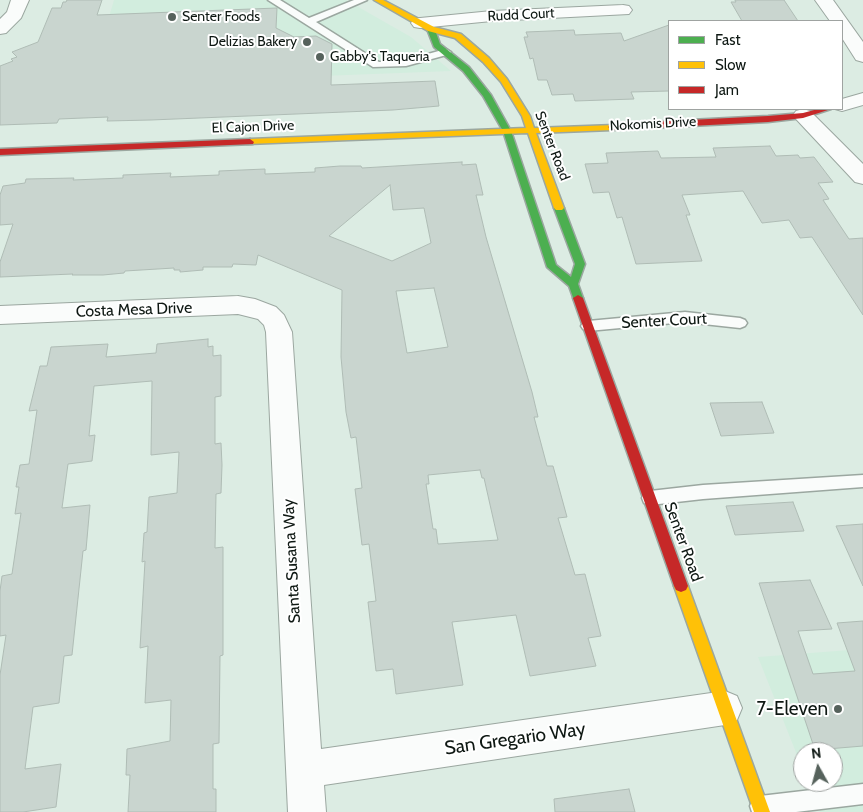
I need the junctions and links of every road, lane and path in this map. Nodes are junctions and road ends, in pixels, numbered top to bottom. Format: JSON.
{"nodes":[{"id":1,"x":20,"y":0,"type":"edge"},
{"id":2,"x":272,"y":0,"type":"edge"},
{"id":3,"x":362,"y":0,"type":"edge"},
{"id":4,"x":378,"y":0,"type":"edge"},
{"id":5,"x":824,"y":0,"type":"edge"},
{"id":6,"x":623,"y":10,"type":"dead end"},
{"id":7,"x":838,"y":20,"type":"edge"},
{"id":8,"x":308,"y":22,"type":"junction"},
{"id":9,"x":425,"y":26,"type":"junction"},
{"id":10,"x":843,"y":26,"type":"edge"},
{"id":11,"x":0,"y":29,"type":"edge"},
{"id":12,"x":446,"y":52,"type":"junction"},
{"id":13,"x":863,"y":56,"type":"edge"},
{"id":14,"x":863,"y":99,"type":"edge"},
{"id":15,"x":843,"y":105,"type":"edge"},
{"id":16,"x":823,"y":110,"type":"edge"},
{"id":17,"x":803,"y":115,"type":"junction"},
{"id":18,"x":531,"y":130,"type":"junction"},
{"id":19,"x":508,"y":131,"type":"junction"},
{"id":20,"x":0,"y":152,"type":"edge"},
{"id":21,"x":863,"y":177,"type":"edge"},
{"id":22,"x":573,"y":284,"type":"junction"},
{"id":23,"x":267,"y":313,"type":"joint"},
{"id":24,"x":0,"y":315,"type":"edge"},
{"id":25,"x":740,"y":323,"type":"dead end"},
{"id":26,"x":588,"y":326,"type":"junction"},
{"id":27,"x":863,"y":481,"type":"edge"},
{"id":28,"x":650,"y":498,"type":"junction"},
{"id":29,"x":725,"y":708,"type":"junction"},
{"id":30,"x":304,"y":770,"type":"junction"},
{"id":31,"x":863,"y":794,"type":"edge"},
{"id":32,"x":761,"y":809,"type":"edge"},
{"id":33,"x":307,"y":812,"type":"edge"}],
"edges":[{"from":1,"to":11,"type":"street"},
{"from":2,"to":8,"type":"lane"},
{"from":3,"to":8,"type":"lane"},
{"from":4,"to":9,"type":"main road","name":"Senter Road"},
{"from":5,"to":7,"type":"street"},
{"from":6,"to":9,"type":"street","name":"Rudd Court"},
{"from":8,"to":12,"type":"lane"},
{"from":9,"to":12,"type":"main road"},
{"from":9,"to":18,"type":"main road","name":"Senter Road"},
{"from":10,"to":13,"type":"street"},
{"from":12,"to":19,"type":"main road"},
{"from":14,"to":15,"type":"street"},
{"from":16,"to":17,"type":"main road","name":"Nokomis Drive"},
{"from":17,"to":18,"type":"main road","name":"Nokomis Drive"},
{"from":17,"to":21,"type":"street"},
{"from":18,"to":19,"type":"main road","name":"Nokomis Drive"},
{"from":18,"to":22,"type":"main road","name":"Senter Road"},
{"from":19,"to":20,"type":"main road","name":"El Cajon Drive"},
{"from":19,"to":22,"type":"main road"},
{"from":22,"to":26,"type":"main road","name":"Senter Road"},
{"from":23,"to":24,"type":"street","name":"Costa Mesa Drive"},
{"from":23,"to":30,"type":"street","name":"Santa Susana Way"},
{"from":25,"to":26,"type":"lane","name":"Senter Court"},
{"from":26,"to":28,"type":"main road","name":"Senter Road"},
{"from":27,"to":28,"type":"lane"},
{"from":28,"to":29,"type":"main road","name":"Senter Road"},
{"from":29,"to":30,"type":"street","name":"San Gregario Way"},
{"from":29,"to":32,"type":"main road","name":"Senter Road"},
{"from":30,"to":33,"type":"street","name":"Santa Susana Way"},
{"from":31,"to":32,"type":"lane"}]}
